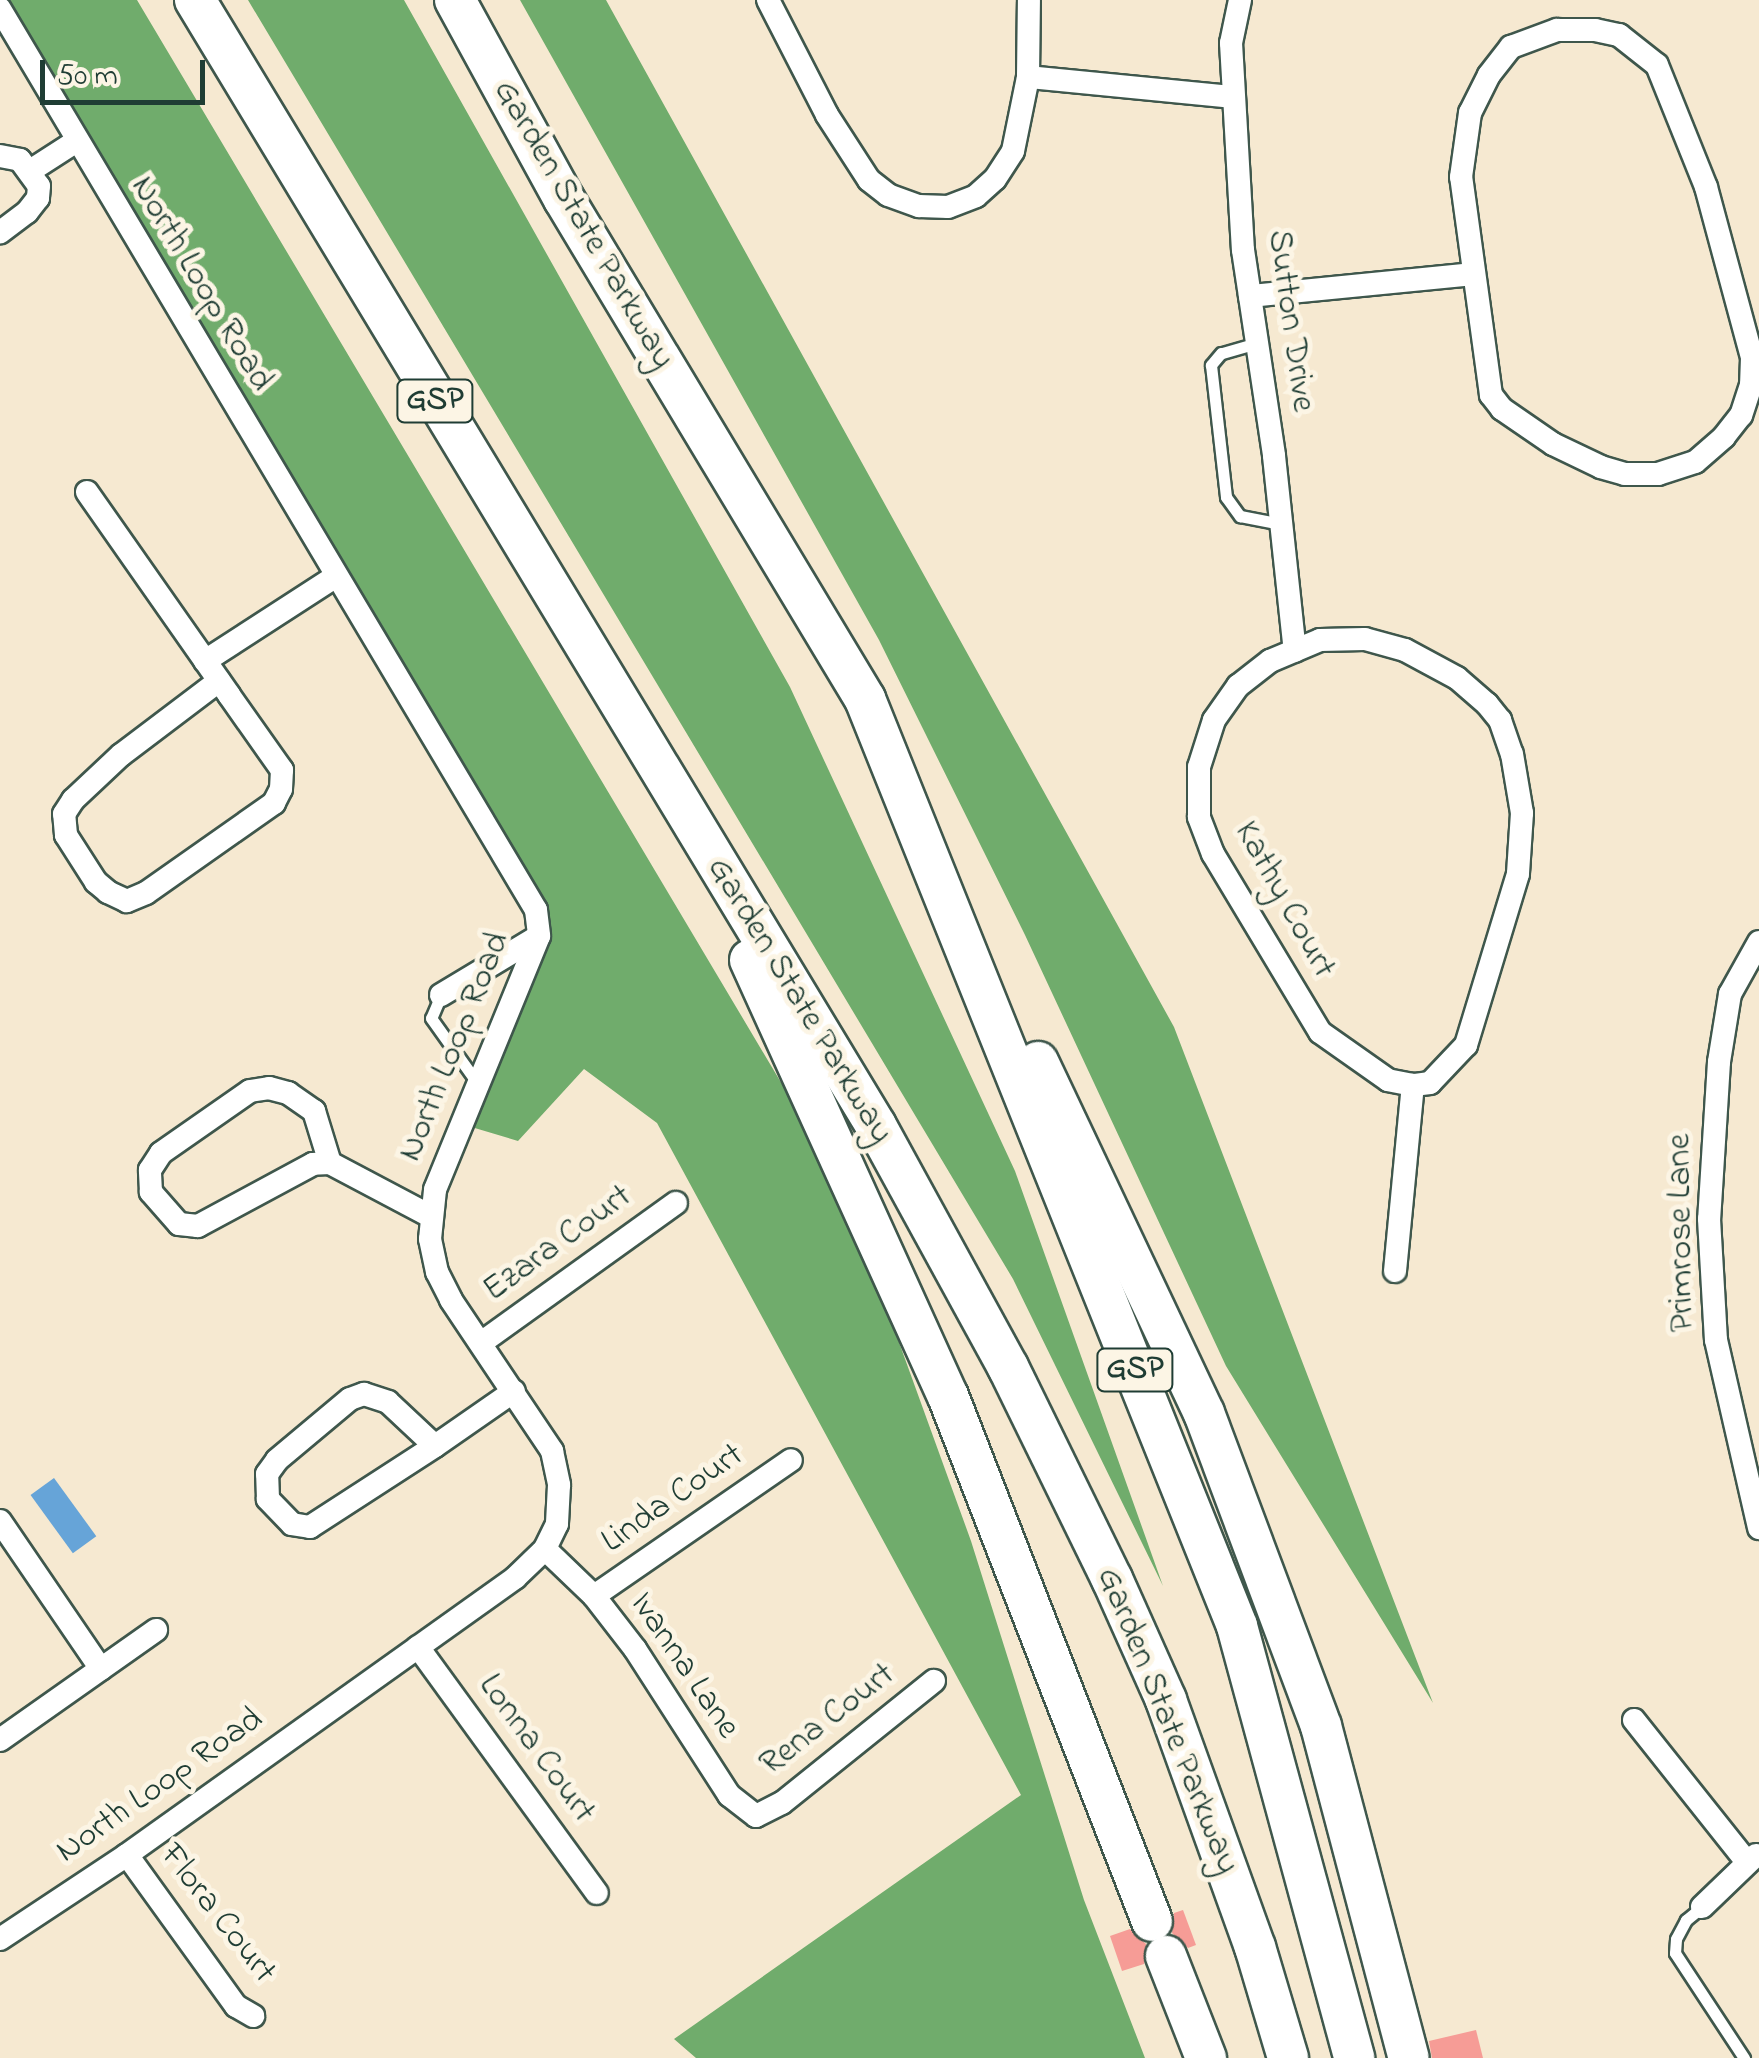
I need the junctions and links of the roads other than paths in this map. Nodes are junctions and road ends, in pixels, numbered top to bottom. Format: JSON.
{"nodes":[{"id":1,"x":195,"y":0,"type":"edge"},
{"id":2,"x":455,"y":0,"type":"edge"},
{"id":3,"x":768,"y":0,"type":"edge"},
{"id":4,"x":1029,"y":0,"type":"edge"},
{"id":5,"x":1240,"y":0,"type":"edge"},
{"id":6,"x":0,"y":9,"type":"edge"},
{"id":7,"x":1028,"y":77,"type":"junction"},
{"id":8,"x":1232,"y":97,"type":"junction"},
{"id":9,"x":75,"y":142,"type":"junction"},
{"id":10,"x":0,"y":156,"type":"edge"},
{"id":11,"x":30,"y":171,"type":"junction"},
{"id":12,"x":0,"y":232,"type":"edge"},
{"id":13,"x":1472,"y":274,"type":"junction"},
{"id":14,"x":1250,"y":296,"type":"junction"},
{"id":15,"x":1257,"y":343,"type":"junction"},
{"id":16,"x":87,"y":492,"type":"dead end"},
{"id":17,"x":1281,"y":524,"type":"junction"},
{"id":18,"x":335,"y":576,"type":"junction"},
{"id":19,"x":1295,"y":651,"type":"junction"},
{"id":20,"x":212,"y":671,"type":"junction"},
{"id":21,"x":865,"y":699,"type":"junction"},
{"id":22,"x":678,"y":801,"type":"junction"},
{"id":23,"x":540,"y":936,"type":"junction"},
{"id":24,"x":1759,"y":942,"type":"edge"},
{"id":25,"x":441,"y":996,"type":"joint"},
{"id":26,"x":1412,"y":1085,"type":"junction"},
{"id":27,"x":481,"y":1088,"type":"junction"},
{"id":28,"x":330,"y":1163,"type":"junction"},
{"id":29,"x":676,"y":1203,"type":"dead end"},
{"id":30,"x":432,"y":1217,"type":"junction"},
{"id":31,"x":1395,"y":1271,"type":"dead end"},
{"id":32,"x":481,"y":1342,"type":"junction"},
{"id":33,"x":514,"y":1391,"type":"junction"},
{"id":34,"x":435,"y":1446,"type":"junction"},
{"id":35,"x":791,"y":1460,"type":"dead end"},
{"id":36,"x":0,"y":1521,"type":"edge"},
{"id":37,"x":1759,"y":1528,"type":"edge"},
{"id":38,"x":545,"y":1549,"type":"junction"},
{"id":39,"x":594,"y":1596,"type":"junction"},
{"id":40,"x":156,"y":1630,"type":"dead end"},
{"id":41,"x":418,"y":1647,"type":"junction"},
{"id":42,"x":100,"y":1668,"type":"junction"},
{"id":43,"x":934,"y":1681,"type":"dead end"},
{"id":44,"x":1634,"y":1720,"type":"dead end"},
{"id":45,"x":0,"y":1740,"type":"edge"},
{"id":46,"x":764,"y":1812,"type":"joint"},
{"id":47,"x":127,"y":1854,"type":"junction"},
{"id":48,"x":1753,"y":1857,"type":"edge"},
{"id":49,"x":597,"y":1893,"type":"dead end"},
{"id":50,"x":1702,"y":1907,"type":"joint"},
{"id":51,"x":0,"y":1939,"type":"edge"},
{"id":52,"x":253,"y":2016,"type":"dead end"},
{"id":53,"x":1206,"y":2058,"type":"edge"},
{"id":54,"x":1288,"y":2058,"type":"edge"},
{"id":55,"x":1354,"y":2058,"type":"edge"},
{"id":56,"x":1409,"y":2058,"type":"edge"},
{"id":57,"x":1744,"y":2058,"type":"edge"}],
"edges":[{"from":1,"to":22,"type":"highway","name":"Garden State Parkway","number":"GSP"},
{"from":2,"to":21,"type":"highway","name":"Garden State Parkway","number":"GSP"},
{"from":3,"to":7,"type":"street"},
{"from":4,"to":7,"type":"street"},
{"from":5,"to":8,"type":"street","name":"Sutton Drive"},
{"from":6,"to":9,"type":"street","name":"North Loop Road"},
{"from":7,"to":8,"type":"street"},
{"from":8,"to":14,"type":"street","name":"Sutton Drive"},
{"from":9,"to":11,"type":"street"},
{"from":9,"to":18,"type":"street","name":"North Loop Road"},
{"from":10,"to":11,"type":"street"},
{"from":11,"to":12,"type":"street"},
{"from":13,"to":13,"type":"street"},
{"from":13,"to":14,"type":"street"},
{"from":14,"to":15,"type":"street","name":"Sutton Drive"},
{"from":15,"to":17,"type":"street","name":"Sutton Drive"},
{"from":15,"to":17,"type":"lane"},
{"from":16,"to":20,"type":"street"},
{"from":17,"to":19,"type":"street","name":"Sutton Drive"},
{"from":18,"to":20,"type":"street"},
{"from":18,"to":23,"type":"street","name":"North Loop Road"},
{"from":19,"to":26,"type":"street","name":"Kathy Court"},
{"from":19,"to":26,"type":"street","name":"Kathy Court"},
{"from":20,"to":20,"type":"street"},
{"from":21,"to":55,"type":"highway","name":"Garden State Parkway","number":"GSP"},
{"from":21,"to":56,"type":"highway"},
{"from":22,"to":53,"type":"highway"},
{"from":22,"to":54,"type":"highway","name":"Garden State Parkway","number":"GSP"},
{"from":23,"to":25,"type":"street"},
{"from":23,"to":27,"type":"street","name":"North Loop Road"},
{"from":24,"to":37,"type":"street","name":"Primrose Lane"},
{"from":25,"to":27,"type":"lane"},
{"from":26,"to":31,"type":"street"},
{"from":27,"to":30,"type":"street","name":"North Loop Road"},
{"from":28,"to":28,"type":"street"},
{"from":28,"to":30,"type":"street"},
{"from":29,"to":32,"type":"street","name":"Ezara Court"},
{"from":30,"to":32,"type":"street","name":"North Loop Road"},
{"from":32,"to":33,"type":"street","name":"North Loop Road"},
{"from":33,"to":34,"type":"street"},
{"from":33,"to":38,"type":"street","name":"North Loop Road"},
{"from":34,"to":34,"type":"street"},
{"from":35,"to":39,"type":"street","name":"Linda Court"},
{"from":36,"to":42,"type":"street"},
{"from":38,"to":39,"type":"street","name":"Ivanna Lane"},
{"from":38,"to":41,"type":"street","name":"North Loop Road"},
{"from":39,"to":46,"type":"street","name":"Ivanna Lane"},
{"from":40,"to":42,"type":"street"},
{"from":41,"to":47,"type":"street","name":"North Loop Road"},
{"from":41,"to":49,"type":"street","name":"Lonna Court"},
{"from":42,"to":45,"type":"street"},
{"from":43,"to":46,"type":"street","name":"Rena Court"},
{"from":44,"to":48,"type":"street"},
{"from":47,"to":51,"type":"street","name":"North Loop Road"},
{"from":47,"to":52,"type":"street","name":"Flora Court"},
{"from":48,"to":50,"type":"street"},
{"from":50,"to":57,"type":"lane"}]}
